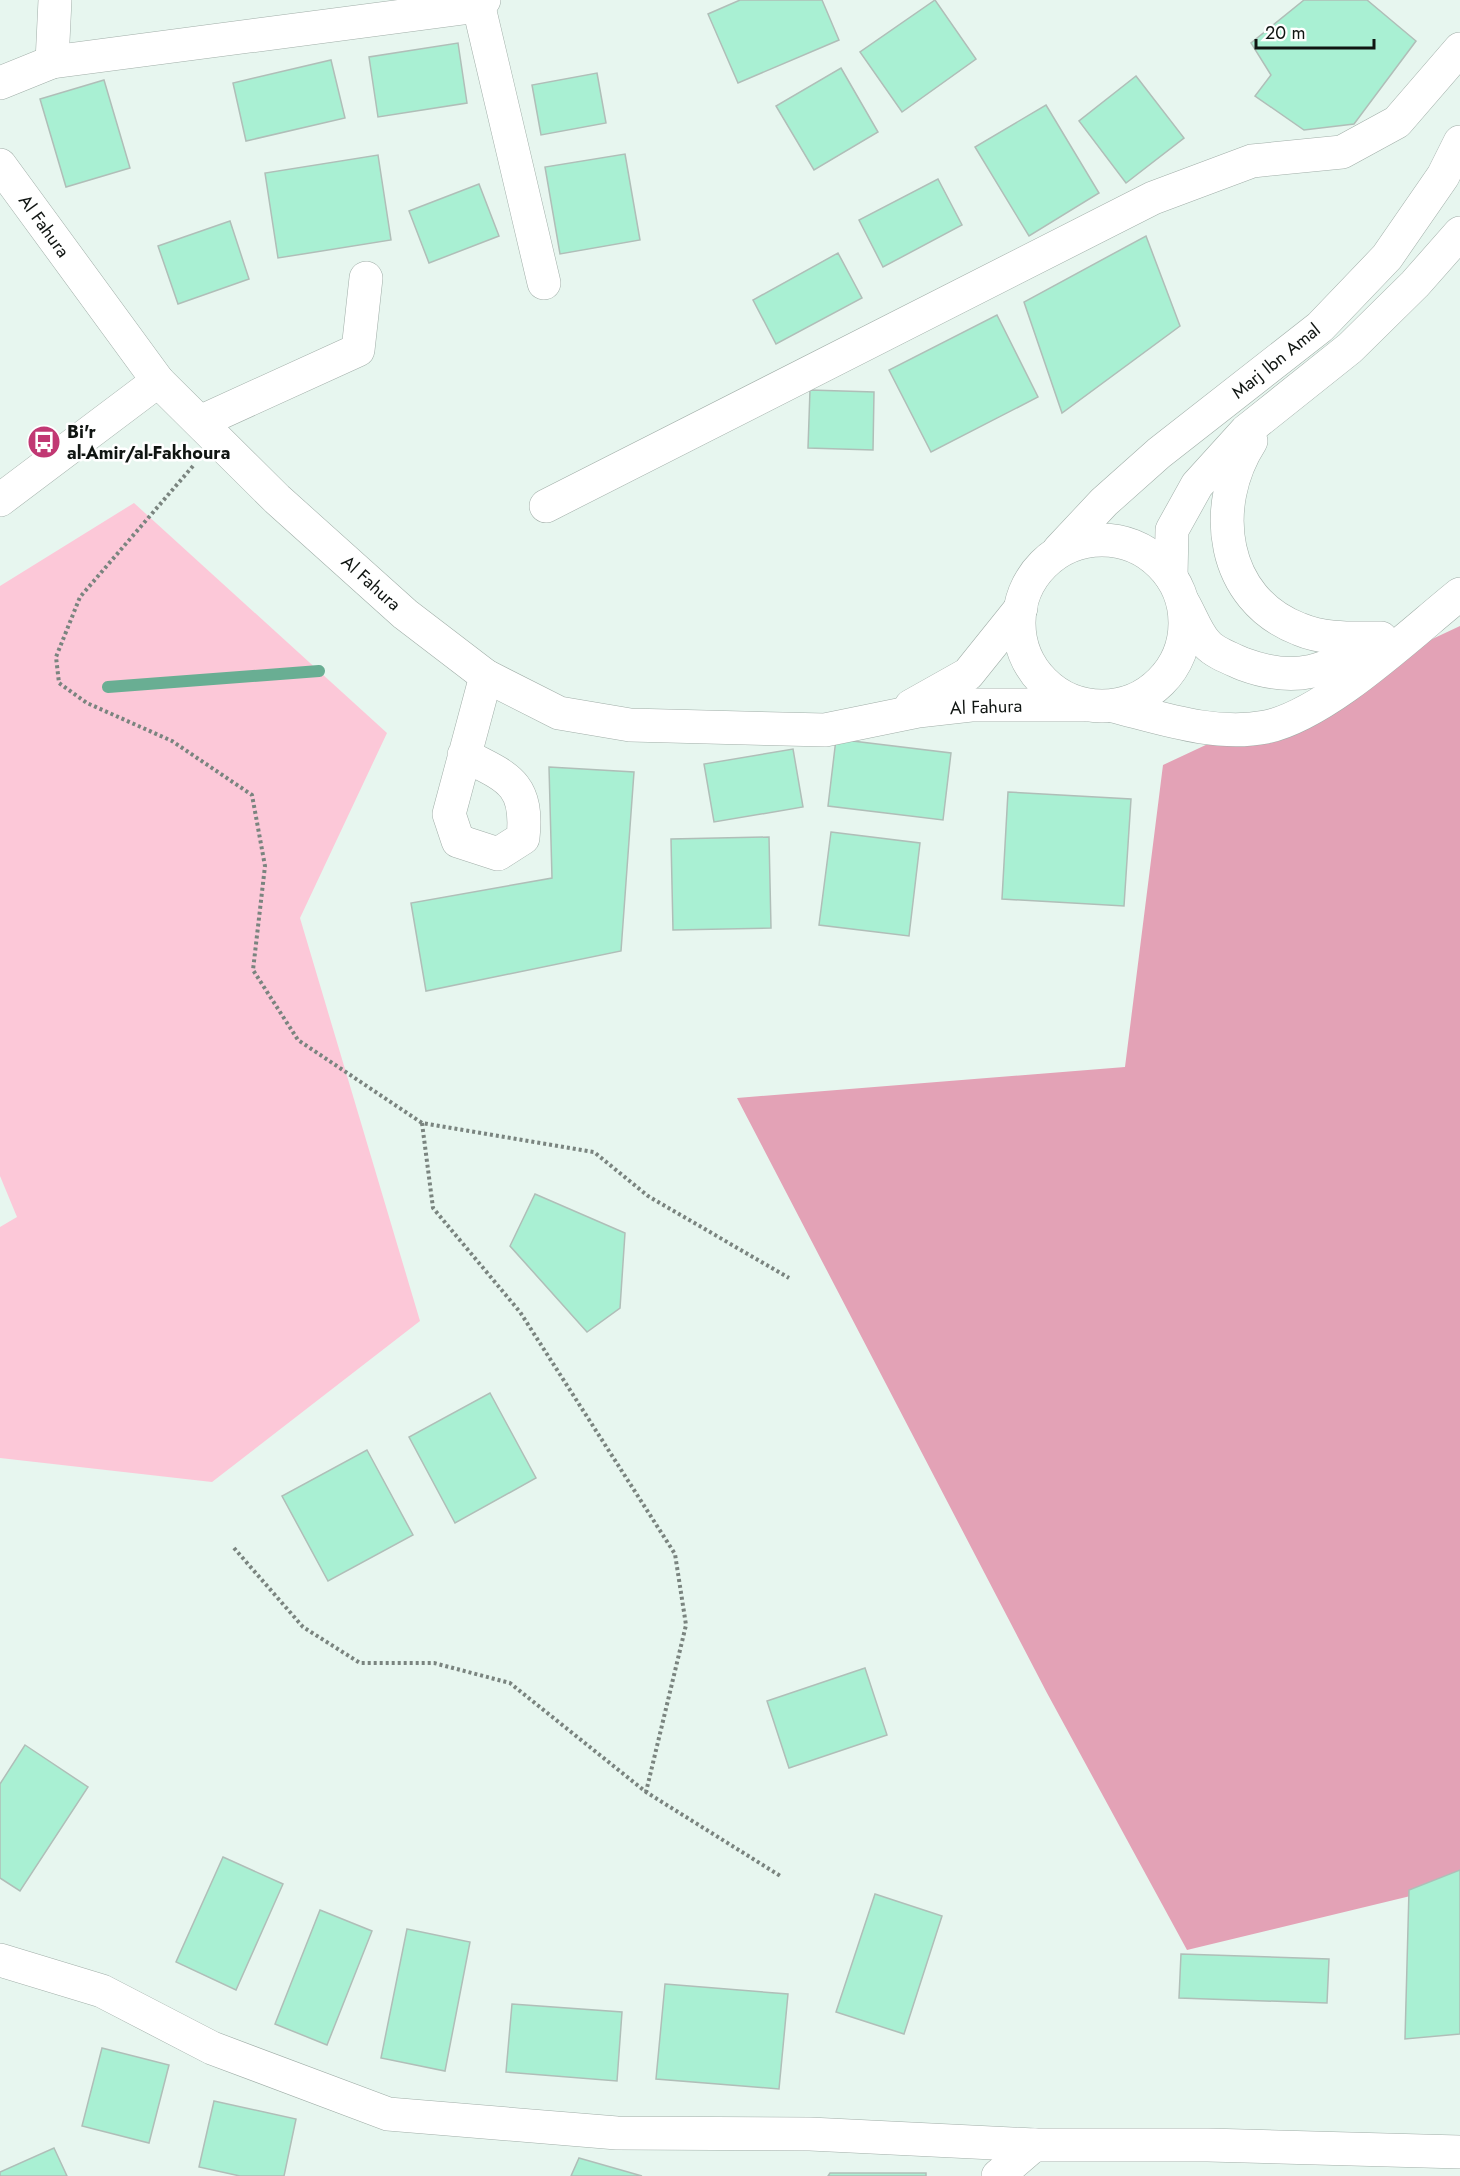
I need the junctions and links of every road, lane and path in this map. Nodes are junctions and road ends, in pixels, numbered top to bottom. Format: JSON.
{"nodes":[{"id":1,"x":56,"y":0,"type":"edge"},
{"id":2,"x":481,"y":2,"type":"edge"},
{"id":3,"x":1460,"y":49,"type":"edge"},
{"id":4,"x":52,"y":62,"type":"junction"},
{"id":5,"x":0,"y":82,"type":"edge"},
{"id":6,"x":1460,"y":142,"type":"edge"},
{"id":7,"x":0,"y":165,"type":"edge"},
{"id":8,"x":1460,"y":233,"type":"edge"},
{"id":9,"x":366,"y":278,"type":"dead end"},
{"id":10,"x":544,"y":283,"type":"dead end"},
{"id":11,"x":158,"y":381,"type":"junction"},
{"id":12,"x":1271,"y":411,"type":"junction"},
{"id":13,"x":208,"y":431,"type":"junction"},
{"id":14,"x":0,"y":500,"type":"edge"},
{"id":15,"x":546,"y":506,"type":"dead end"},
{"id":16,"x":1059,"y":550,"type":"junction"},
{"id":17,"x":1177,"y":589,"type":"junction"},
{"id":18,"x":1460,"y":594,"type":"edge"},
{"id":19,"x":1021,"y":608,"type":"junction"},
{"id":20,"x":1415,"y":630,"type":"junction"},
{"id":21,"x":1381,"y":638,"type":"junction"},
{"id":22,"x":486,"y":676,"type":"junction"},
{"id":23,"x":1099,"y":705,"type":"junction"},
{"id":24,"x":888,"y":717,"type":"junction"},
{"id":25,"x":464,"y":755,"type":"dead end"},
{"id":26,"x":422,"y":1123,"type":"junction"},
{"id":27,"x":789,"y":1278,"type":"dead end"},
{"id":28,"x":234,"y":1548,"type":"dead end"},
{"id":29,"x":646,"y":1792,"type":"junction"},
{"id":30,"x":782,"y":1877,"type":"dead end"},
{"id":31,"x":0,"y":1960,"type":"edge"},
{"id":32,"x":1034,"y":2145,"type":"junction"},
{"id":33,"x":1460,"y":2152,"type":"edge"},
{"id":34,"x":998,"y":2176,"type":"edge"}],
"edges":[{"from":1,"to":4,"type":"street"},
{"from":2,"to":4,"type":"street"},
{"from":2,"to":10,"type":"street"},
{"from":3,"to":15,"type":"street"},
{"from":4,"to":5,"type":"street"},
{"from":6,"to":16,"type":"street","name":"Marj Ibn Amal"},
{"from":7,"to":11,"type":"street","name":"Al Fahura"},
{"from":8,"to":12,"type":"street","name":"Marj Ibn Amal"},
{"from":9,"to":13,"type":"street"},
{"from":11,"to":13,"type":"street","name":"Al Fahura"},
{"from":11,"to":14,"type":"street"},
{"from":12,"to":17,"type":"street","name":"Marj Ibn Amal"},
{"from":12,"to":21,"type":"street"},
{"from":13,"to":22,"type":"street","name":"Al Fahura"},
{"from":13,"to":26,"type":"path"},
{"from":16,"to":17,"type":"street"},
{"from":16,"to":19,"type":"street"},
{"from":17,"to":21,"type":"street","name":"Marj Ibn Amal"},
{"from":17,"to":23,"type":"street"},
{"from":18,"to":20,"type":"street","name":"Marj Ibn Amal"},
{"from":19,"to":23,"type":"street"},
{"from":19,"to":24,"type":"street","name":"Al Fahura"},
{"from":20,"to":21,"type":"street","name":"Marj Ibn Amal"},
{"from":20,"to":23,"type":"street","name":"Marj Ibn Amal"},
{"from":22,"to":24,"type":"street","name":"Al Fahura"},
{"from":22,"to":25,"type":"street"},
{"from":23,"to":24,"type":"street","name":"Al Fahura"},
{"from":26,"to":27,"type":"path"},
{"from":26,"to":29,"type":"path"},
{"from":28,"to":29,"type":"path"},
{"from":29,"to":30,"type":"path"},
{"from":31,"to":32,"type":"street"},
{"from":32,"to":33,"type":"street"},
{"from":32,"to":34,"type":"street"}]}
